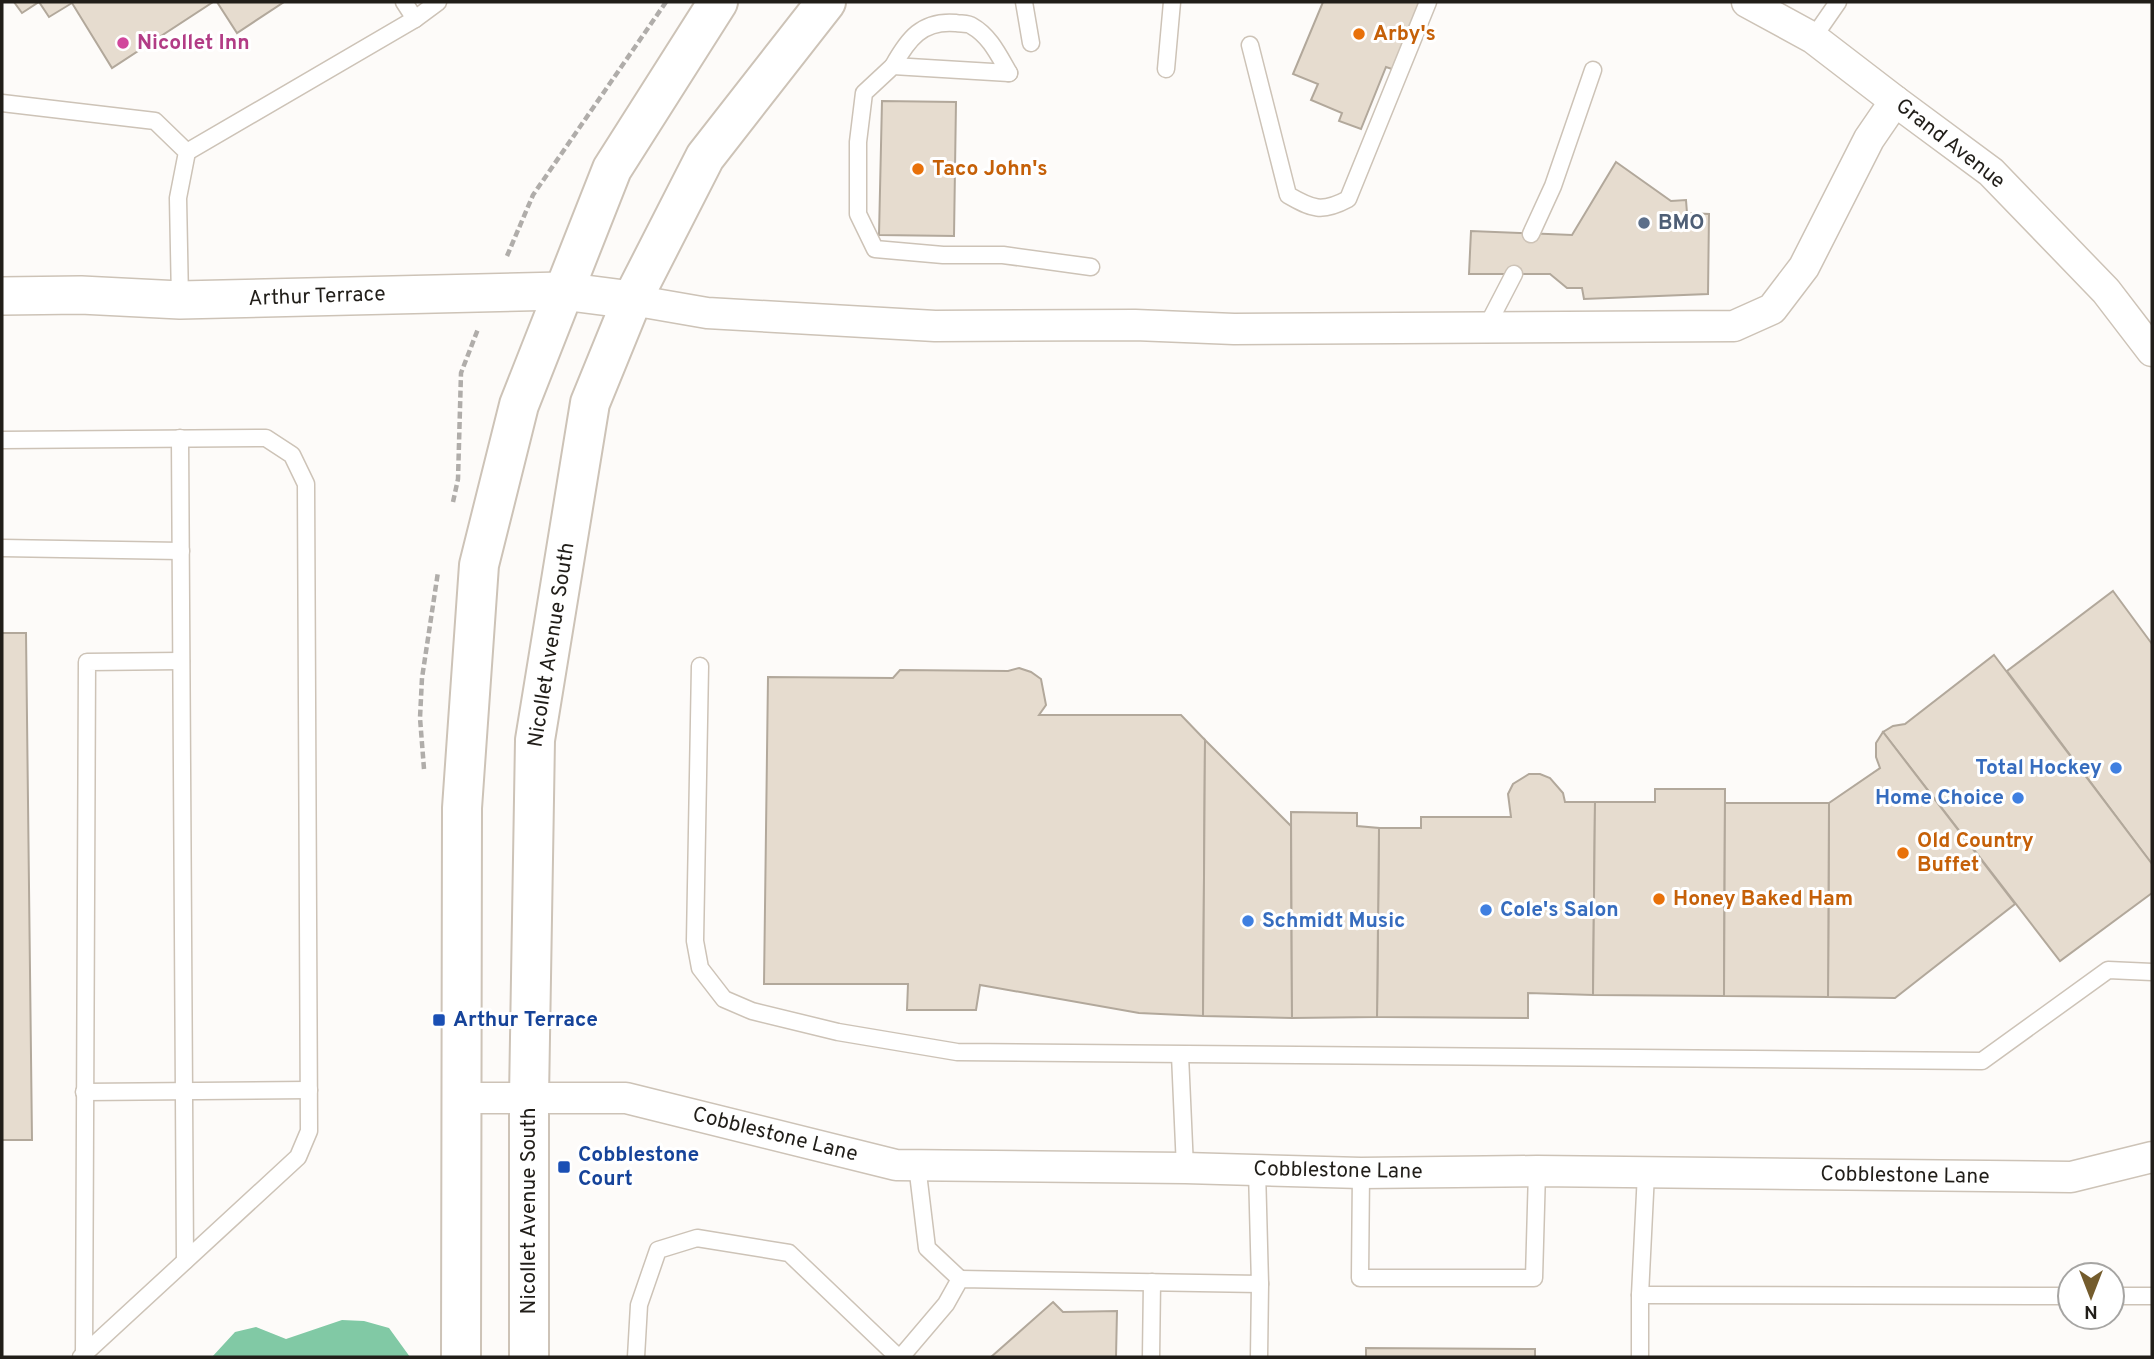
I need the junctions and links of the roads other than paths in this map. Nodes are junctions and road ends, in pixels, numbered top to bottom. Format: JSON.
{"nodes":[{"id":1,"x":404,"y":2,"type":"edge"},
{"id":2,"x":438,"y":2,"type":"edge"},
{"id":3,"x":718,"y":2,"type":"edge"},
{"id":4,"x":826,"y":2,"type":"edge"},
{"id":5,"x":1024,"y":2,"type":"edge"},
{"id":6,"x":1172,"y":2,"type":"edge"},
{"id":7,"x":1428,"y":2,"type":"edge"},
{"id":8,"x":1747,"y":2,"type":"edge"},
{"id":9,"x":1838,"y":2,"type":"edge"},
{"id":10,"x":415,"y":19,"type":"junction"},
{"id":11,"x":1813,"y":38,"type":"junction"},
{"id":12,"x":1031,"y":43,"type":"dead end"},
{"id":13,"x":1250,"y":45,"type":"dead end"},
{"id":14,"x":893,"y":66,"type":"junction"},
{"id":15,"x":1166,"y":69,"type":"dead end"},
{"id":16,"x":1593,"y":70,"type":"dead end"},
{"id":17,"x":1895,"y":101,"type":"junction"},
{"id":18,"x":2,"y":103,"type":"edge"},
{"id":19,"x":187,"y":152,"type":"junction"},
{"id":20,"x":1531,"y":234,"type":"dead end"},
{"id":21,"x":1091,"y":267,"type":"dead end"},
{"id":22,"x":1514,"y":274,"type":"dead end"},
{"id":23,"x":562,"y":291,"type":"junction"},
{"id":24,"x":2,"y":296,"type":"edge"},
{"id":25,"x":180,"y":300,"type":"junction"},
{"id":26,"x":632,"y":300,"type":"junction"},
{"id":27,"x":1486,"y":328,"type":"junction"},
{"id":28,"x":2152,"y":351,"type":"edge"},
{"id":29,"x":180,"y":438,"type":"junction"},
{"id":30,"x":2,"y":440,"type":"edge"},
{"id":31,"x":2,"y":548,"type":"edge"},
{"id":32,"x":181,"y":551,"type":"junction"},
{"id":33,"x":181,"y":661,"type":"junction"},
{"id":34,"x":700,"y":666,"type":"dead end"},
{"id":35,"x":2152,"y":972,"type":"edge"},
{"id":36,"x":1180,"y":1055,"type":"junction"},
{"id":37,"x":309,"y":1090,"type":"junction"},
{"id":38,"x":84,"y":1092,"type":"junction"},
{"id":39,"x":184,"y":1092,"type":"junction"},
{"id":40,"x":529,"y":1097,"type":"junction"},
{"id":41,"x":463,"y":1098,"type":"junction"},
{"id":42,"x":2152,"y":1158,"type":"edge"},
{"id":43,"x":917,"y":1165,"type":"junction"},
{"id":44,"x":1185,"y":1168,"type":"junction"},
{"id":45,"x":1257,"y":1170,"type":"junction"},
{"id":46,"x":1537,"y":1171,"type":"junction"},
{"id":47,"x":1646,"y":1172,"type":"junction"},
{"id":48,"x":1361,"y":1173,"type":"junction"},
{"id":49,"x":185,"y":1261,"type":"junction"},
{"id":50,"x":960,"y":1279,"type":"junction"},
{"id":51,"x":1152,"y":1282,"type":"junction"},
{"id":52,"x":1260,"y":1284,"type":"junction"},
{"id":53,"x":1640,"y":1295,"type":"junction"},
{"id":54,"x":2056,"y":1296,"type":"edge"},
{"id":55,"x":2126,"y":1296,"type":"edge"},
{"id":56,"x":2152,"y":1296,"type":"edge"},
{"id":57,"x":83,"y":1356,"type":"edge"},
{"id":58,"x":460,"y":1357,"type":"edge"},
{"id":59,"x":529,"y":1357,"type":"edge"},
{"id":60,"x":636,"y":1357,"type":"edge"},
{"id":61,"x":899,"y":1357,"type":"edge"},
{"id":62,"x":1151,"y":1357,"type":"edge"},
{"id":63,"x":1259,"y":1357,"type":"edge"},
{"id":64,"x":1640,"y":1357,"type":"edge"}],
"edges":[{"from":1,"to":10,"type":"lane"},
{"from":2,"to":10,"type":"lane"},
{"from":3,"to":23,"type":"main road"},
{"from":4,"to":26,"type":"main road","name":"Nicollet Avenue South"},
{"from":5,"to":12,"type":"lane"},
{"from":6,"to":15,"type":"lane"},
{"from":7,"to":13,"type":"lane"},
{"from":8,"to":11,"type":"street","name":"Grand Avenue"},
{"from":9,"to":11,"type":"lane"},
{"from":10,"to":19,"type":"lane"},
{"from":11,"to":17,"type":"street","name":"Grand Avenue"},
{"from":14,"to":14,"type":"lane"},
{"from":14,"to":21,"type":"lane"},
{"from":16,"to":20,"type":"lane"},
{"from":17,"to":27,"type":"street"},
{"from":17,"to":28,"type":"street","name":"Grand Avenue"},
{"from":18,"to":19,"type":"lane"},
{"from":19,"to":25,"type":"lane"},
{"from":22,"to":27,"type":"lane"},
{"from":23,"to":25,"type":"street","name":"Arthur Terrace"},
{"from":23,"to":26,"type":"street","name":"Arthur Terrace"},
{"from":23,"to":41,"type":"main road"},
{"from":24,"to":25,"type":"street","name":"Arthur Terrace"},
{"from":26,"to":27,"type":"street"},
{"from":26,"to":40,"type":"main road","name":"Nicollet Avenue South"},
{"from":29,"to":30,"type":"lane"},
{"from":29,"to":32,"type":"lane"},
{"from":29,"to":37,"type":"lane"},
{"from":31,"to":32,"type":"lane"},
{"from":32,"to":33,"type":"lane"},
{"from":33,"to":38,"type":"lane"},
{"from":33,"to":39,"type":"lane"},
{"from":34,"to":36,"type":"lane"},
{"from":35,"to":36,"type":"lane"},
{"from":36,"to":44,"type":"lane"},
{"from":37,"to":39,"type":"lane"},
{"from":37,"to":49,"type":"lane"},
{"from":38,"to":39,"type":"lane"},
{"from":38,"to":57,"type":"lane"},
{"from":39,"to":49,"type":"lane"},
{"from":40,"to":41,"type":"street","name":"Cobblestone Lane"},
{"from":40,"to":43,"type":"street","name":"Cobblestone Lane"},
{"from":40,"to":59,"type":"main road","name":"Nicollet Avenue South"},
{"from":41,"to":58,"type":"main road"},
{"from":42,"to":47,"type":"street","name":"Cobblestone Lane"},
{"from":43,"to":44,"type":"street","name":"Cobblestone Lane"},
{"from":43,"to":50,"type":"lane"},
{"from":44,"to":45,"type":"street","name":"Cobblestone Lane"},
{"from":45,"to":48,"type":"street","name":"Cobblestone Lane"},
{"from":45,"to":52,"type":"lane"},
{"from":46,"to":47,"type":"street","name":"Cobblestone Lane"},
{"from":46,"to":48,"type":"street","name":"Cobblestone Lane"},
{"from":46,"to":48,"type":"lane"},
{"from":47,"to":53,"type":"lane"},
{"from":49,"to":57,"type":"lane"},
{"from":50,"to":51,"type":"lane"},
{"from":50,"to":61,"type":"lane"},
{"from":51,"to":52,"type":"lane"},
{"from":51,"to":62,"type":"lane"},
{"from":52,"to":63,"type":"lane"},
{"from":53,"to":54,"type":"lane"},
{"from":53,"to":64,"type":"lane"},
{"from":55,"to":56,"type":"lane"},
{"from":60,"to":61,"type":"lane"}]}
